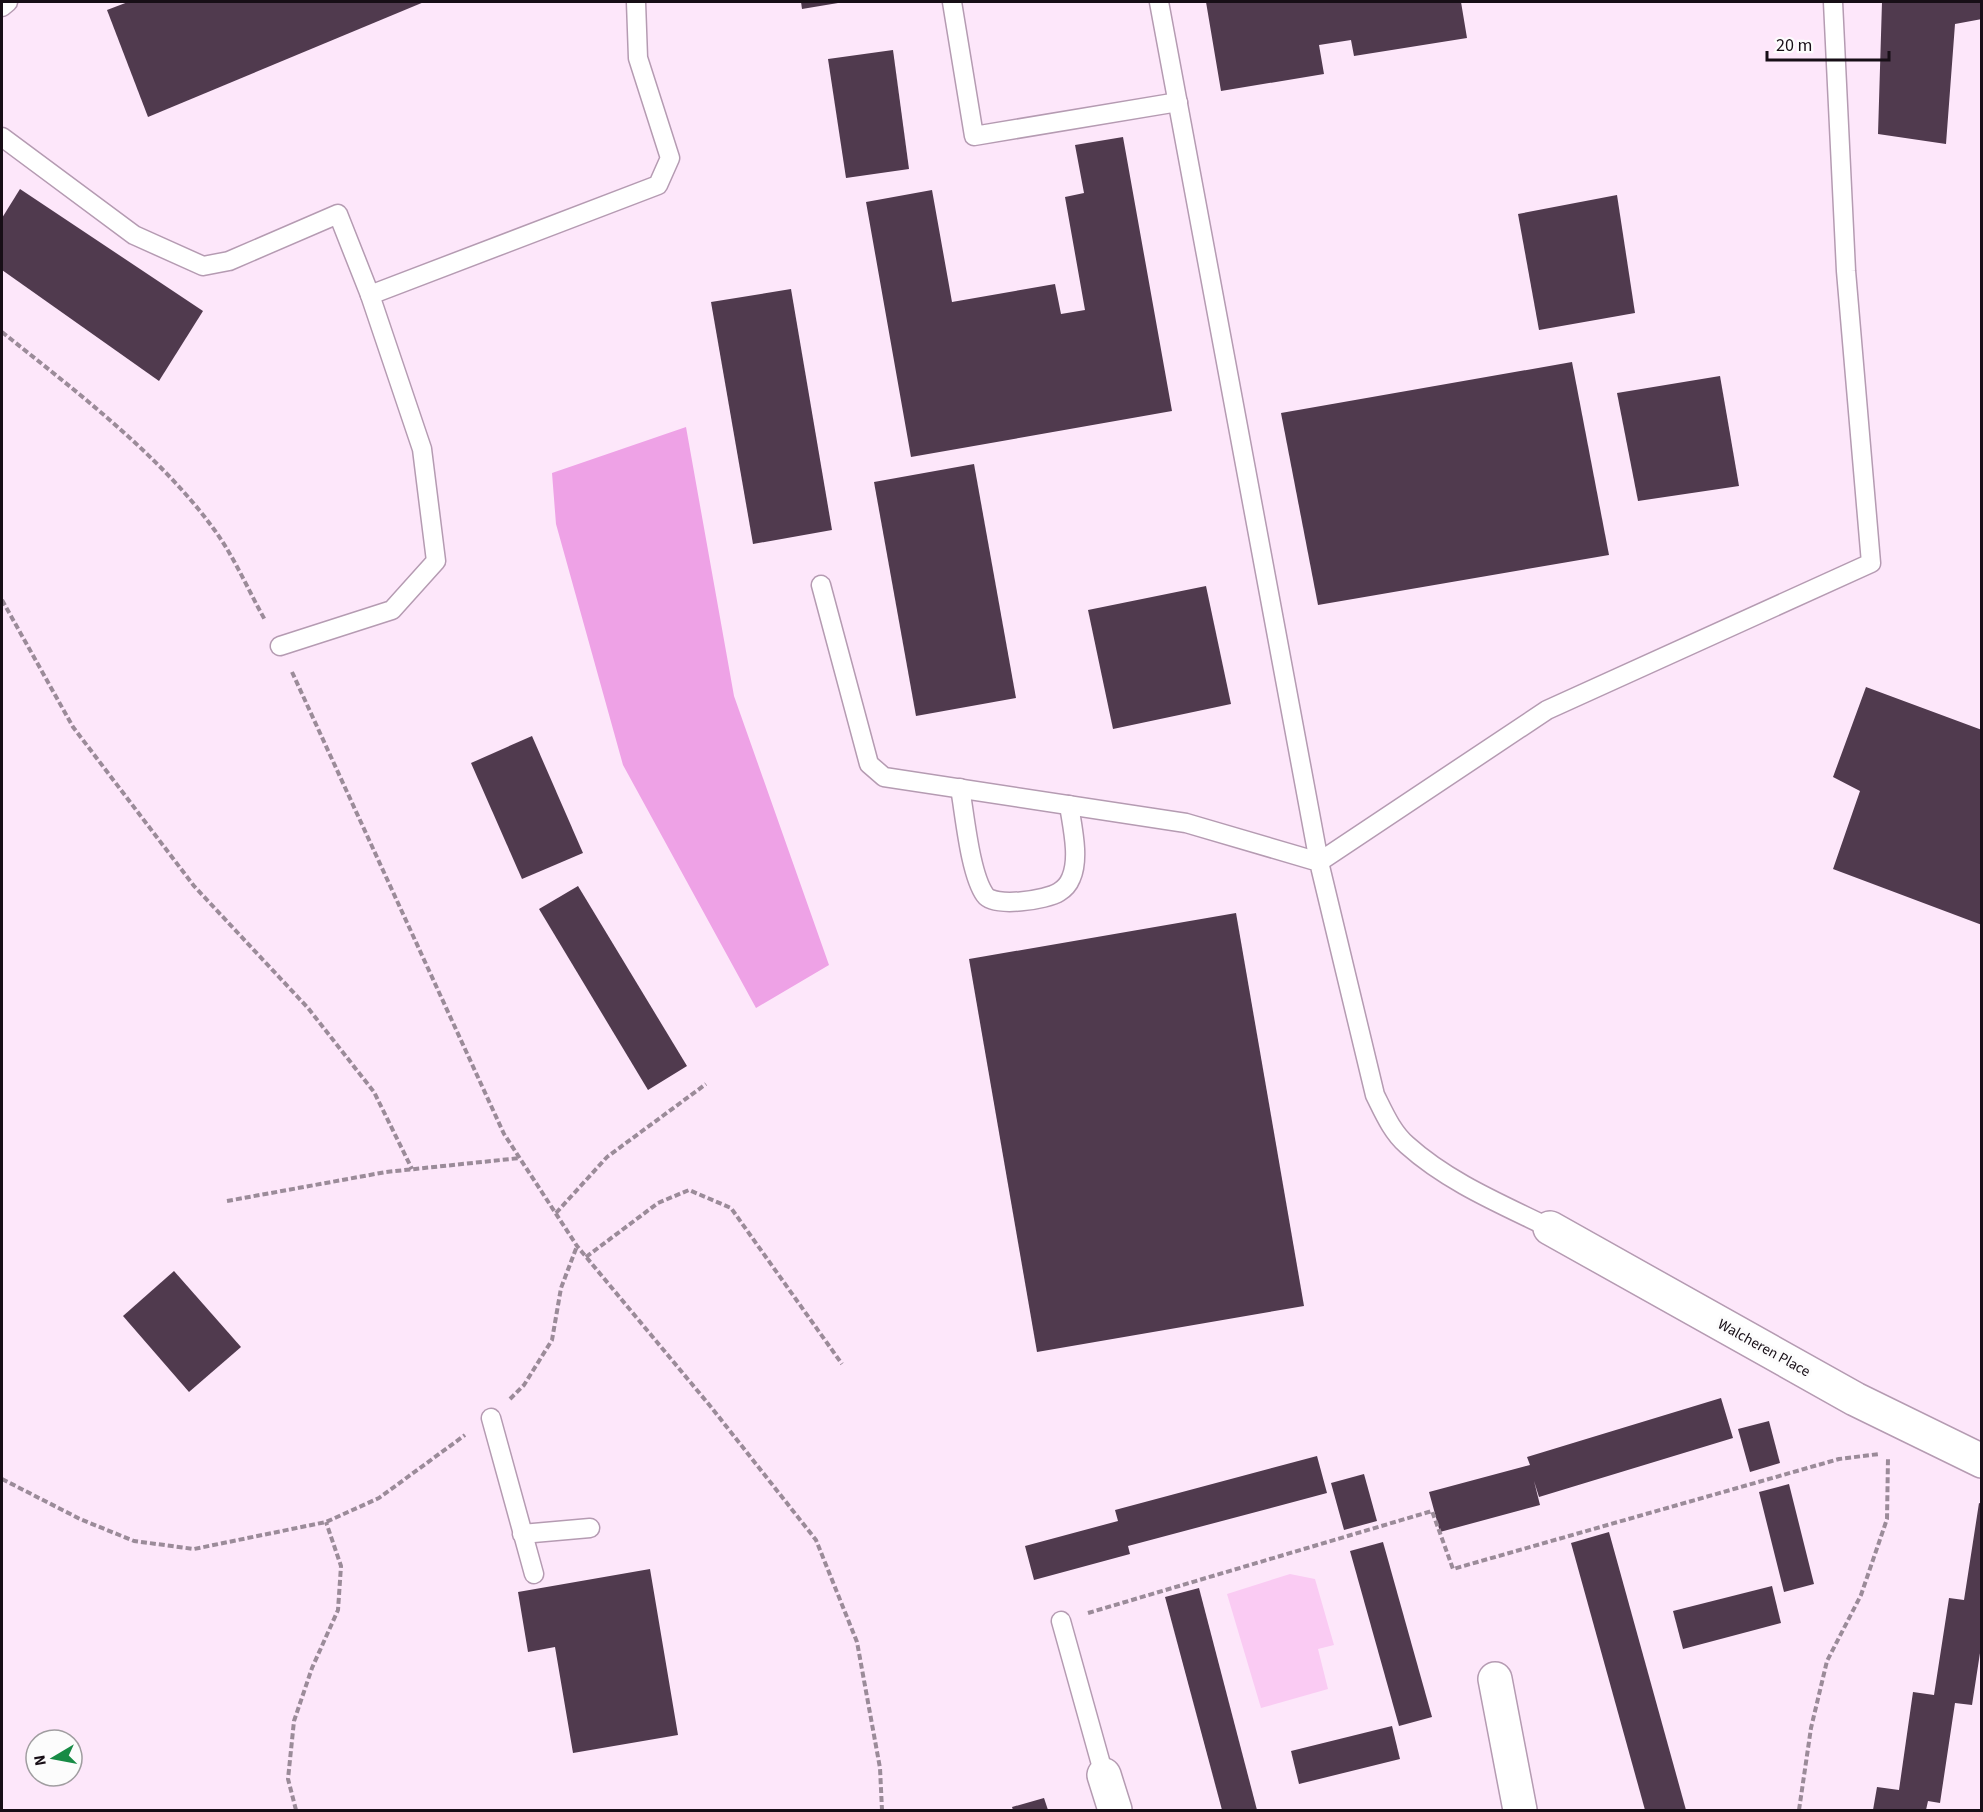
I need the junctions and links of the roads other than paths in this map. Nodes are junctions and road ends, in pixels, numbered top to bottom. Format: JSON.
{"nodes":[{"id":1,"x":8,"y":2,"type":"edge"},
{"id":2,"x":636,"y":2,"type":"edge"},
{"id":3,"x":952,"y":2,"type":"edge"},
{"id":4,"x":1159,"y":2,"type":"edge"},
{"id":5,"x":1833,"y":2,"type":"edge"},
{"id":6,"x":2,"y":7,"type":"edge"},
{"id":7,"x":1178,"y":102,"type":"junction"},
{"id":8,"x":2,"y":137,"type":"edge"},
{"id":9,"x":370,"y":295,"type":"junction"},
{"id":10,"x":821,"y":585,"type":"dead end"},
{"id":11,"x":280,"y":646,"type":"road end"},
{"id":12,"x":960,"y":788,"type":"junction"},
{"id":13,"x":1069,"y":805,"type":"junction"},
{"id":14,"x":1319,"y":862,"type":"junction"},
{"id":15,"x":1550,"y":1228,"type":"joint"},
{"id":16,"x":491,"y":1418,"type":"dead end"},
{"id":17,"x":1982,"y":1461,"type":"edge"},
{"id":18,"x":590,"y":1528,"type":"dead end"},
{"id":19,"x":522,"y":1534,"type":"junction"},
{"id":20,"x":534,"y":1574,"type":"dead end"},
{"id":21,"x":1061,"y":1621,"type":"road end"},
{"id":22,"x":1495,"y":1679,"type":"dead end"},
{"id":23,"x":1104,"y":1775,"type":"joint"},
{"id":24,"x":1115,"y":1810,"type":"edge"},
{"id":25,"x":1520,"y":1810,"type":"edge"}],
"edges":[{"from":1,"to":6,"type":"lane"},
{"from":2,"to":9,"type":"lane"},
{"from":3,"to":7,"type":"lane"},
{"from":4,"to":7,"type":"lane"},
{"from":5,"to":14,"type":"lane"},
{"from":7,"to":14,"type":"lane"},
{"from":8,"to":9,"type":"lane"},
{"from":9,"to":11,"type":"lane"},
{"from":10,"to":12,"type":"lane"},
{"from":12,"to":13,"type":"lane"},
{"from":12,"to":13,"type":"lane"},
{"from":13,"to":14,"type":"lane"},
{"from":14,"to":15,"type":"lane"},
{"from":15,"to":17,"type":"street","name":"Walcheren Place"},
{"from":16,"to":19,"type":"lane"},
{"from":18,"to":19,"type":"lane"},
{"from":19,"to":20,"type":"lane"},
{"from":21,"to":23,"type":"lane"},
{"from":22,"to":25,"type":"street"},
{"from":23,"to":24,"type":"street"}]}
